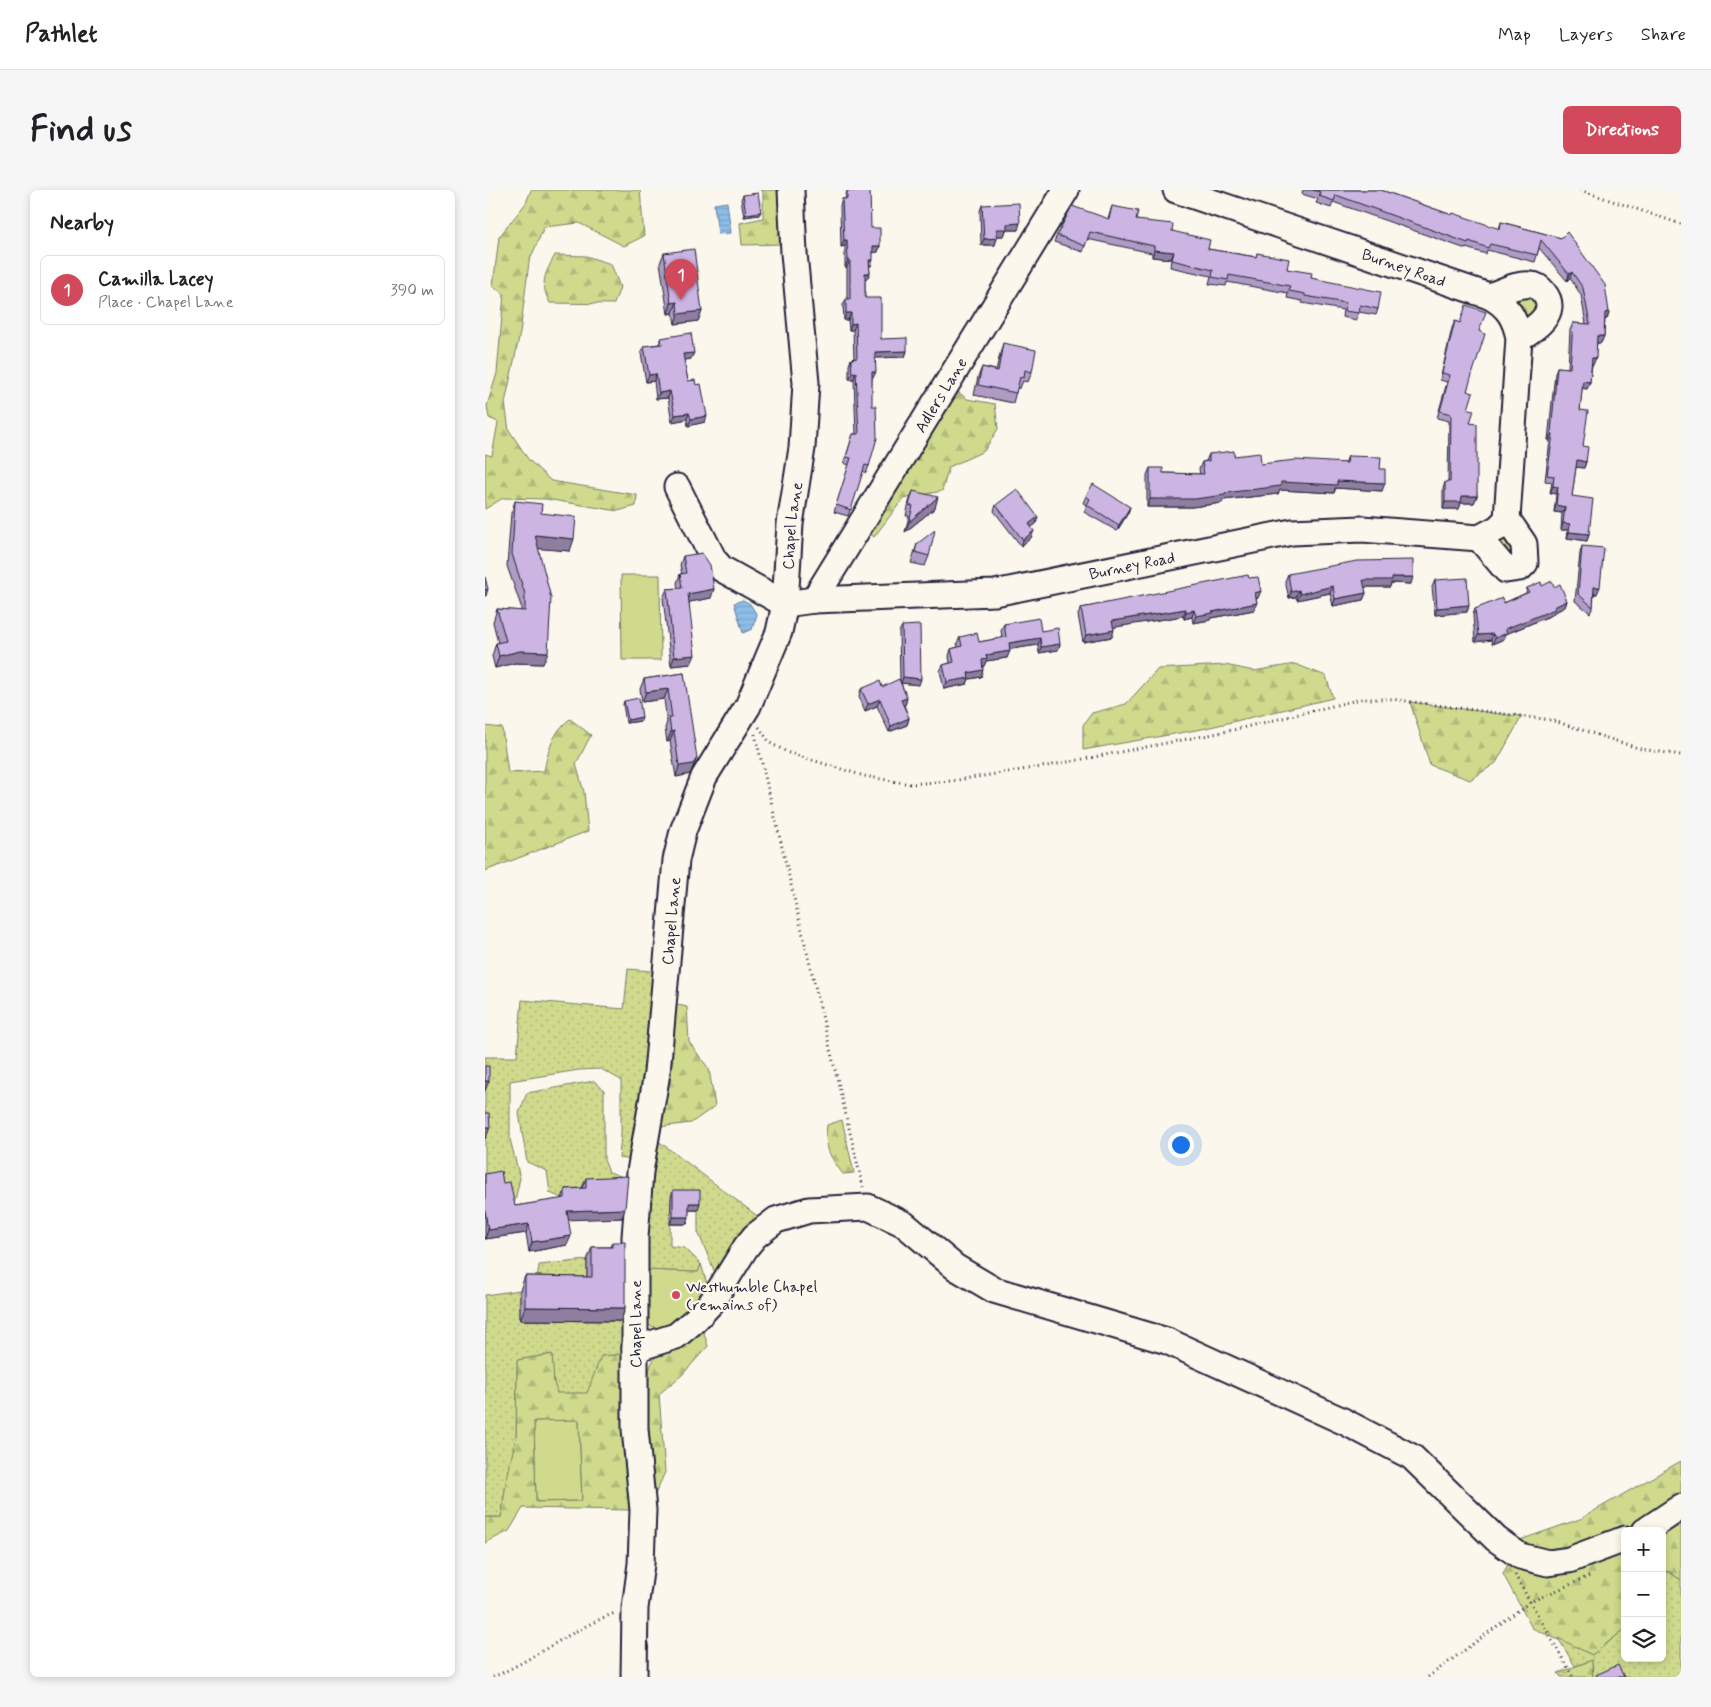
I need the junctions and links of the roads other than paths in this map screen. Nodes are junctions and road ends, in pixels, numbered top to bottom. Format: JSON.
{"nodes":[{"id":1,"x":791,"y":190,"type":"edge"},
{"id":2,"x":1066,"y":190,"type":"edge"},
{"id":3,"x":1176,"y":190,"type":"edge"},
{"id":4,"x":1489,"y":296,"type":"junction"},
{"id":5,"x":1519,"y":338,"type":"junction"},
{"id":6,"x":677,"y":488,"type":"dead end"},
{"id":7,"x":1507,"y":518,"type":"junction"},
{"id":8,"x":1479,"y":538,"type":"junction"},
{"id":9,"x":814,"y":600,"type":"junction"},
{"id":10,"x":785,"y":604,"type":"junction"},
{"id":11,"x":635,"y":1349,"type":"junction"},
{"id":12,"x":1681,"y":1507,"type":"edge"},
{"id":13,"x":1651,"y":1527,"type":"edge"},
{"id":14,"x":1621,"y":1540,"type":"edge"},
{"id":15,"x":634,"y":1677,"type":"edge"}],
"edges":[{"from":1,"to":10,"type":"street","name":"Chapel Lane"},
{"from":2,"to":9,"type":"street","name":"Adlers Lane"},
{"from":3,"to":4,"type":"street","name":"Burney Road"},
{"from":4,"to":5,"type":"street","name":"Burney Road"},
{"from":4,"to":5,"type":"street"},
{"from":5,"to":7,"type":"street","name":"Burney Road"},
{"from":6,"to":10,"type":"street"},
{"from":7,"to":8,"type":"street"},
{"from":7,"to":8,"type":"street"},
{"from":8,"to":9,"type":"street","name":"Burney Road"},
{"from":9,"to":10,"type":"street","name":"Burney Road"},
{"from":10,"to":11,"type":"street","name":"Chapel Lane"},
{"from":11,"to":14,"type":"street"},
{"from":11,"to":15,"type":"street","name":"Chapel Lane"},
{"from":12,"to":13,"type":"street"}]}
